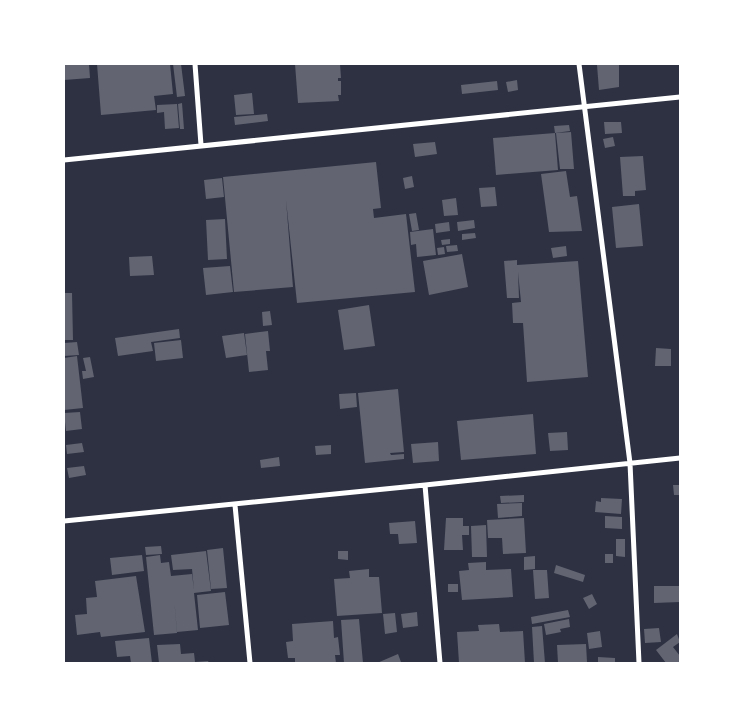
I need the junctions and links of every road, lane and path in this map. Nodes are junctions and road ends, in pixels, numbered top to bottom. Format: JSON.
{"nodes":[{"id":1,"x":195,"y":64,"type":"edge"},
{"id":2,"x":579,"y":64,"type":"edge"},
{"id":3,"x":680,"y":97,"type":"edge"},
{"id":4,"x":584,"y":108,"type":"junction"},
{"id":5,"x":201,"y":145,"type":"junction"},
{"id":6,"x":64,"y":160,"type":"edge"},
{"id":7,"x":680,"y":458,"type":"edge"},
{"id":8,"x":630,"y":463,"type":"junction"},
{"id":9,"x":425,"y":486,"type":"junction"},
{"id":10,"x":235,"y":504,"type":"junction"},
{"id":11,"x":64,"y":521,"type":"edge"},
{"id":12,"x":250,"y":663,"type":"edge"},
{"id":13,"x":440,"y":663,"type":"edge"},
{"id":14,"x":639,"y":663,"type":"edge"}],
"edges":[{"from":1,"to":5,"type":"street"},
{"from":2,"to":4,"type":"street"},
{"from":3,"to":4,"type":"street"},
{"from":4,"to":5,"type":"street"},
{"from":4,"to":8,"type":"street"},
{"from":5,"to":6,"type":"street"},
{"from":7,"to":8,"type":"street"},
{"from":8,"to":9,"type":"street"},
{"from":8,"to":14,"type":"street"},
{"from":9,"to":10,"type":"street"},
{"from":9,"to":13,"type":"street"},
{"from":10,"to":11,"type":"street"},
{"from":10,"to":12,"type":"street"}]}
